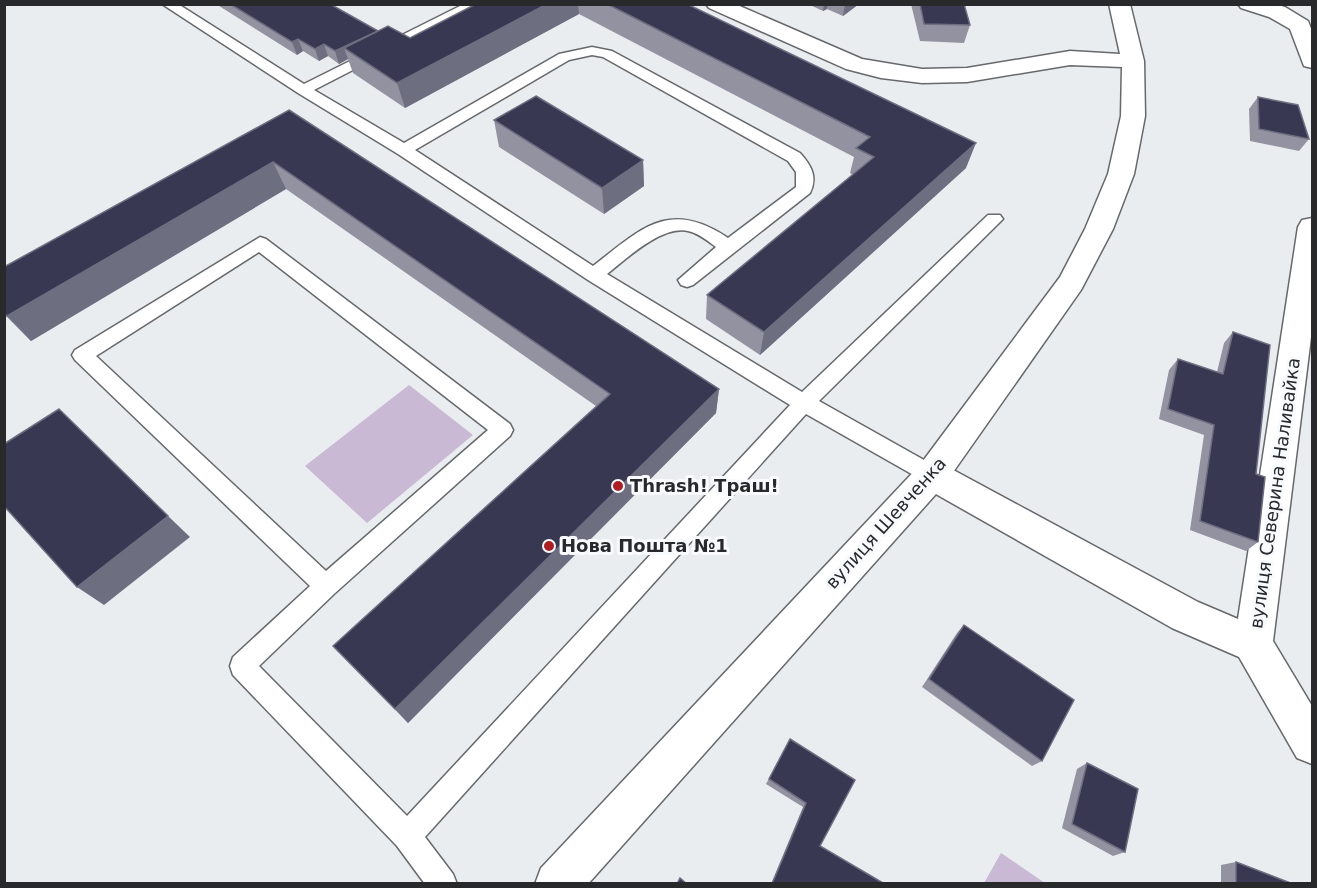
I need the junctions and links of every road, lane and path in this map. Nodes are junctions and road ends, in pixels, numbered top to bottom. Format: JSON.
{"nodes":[{"id":1,"x":168,"y":4,"type":"edge"},
{"id":2,"x":475,"y":4,"type":"edge"},
{"id":3,"x":716,"y":4,"type":"edge"},
{"id":4,"x":1119,"y":4,"type":"edge"},
{"id":5,"x":1248,"y":4,"type":"edge"},
{"id":6,"x":1312,"y":61,"type":"edge"},
{"id":7,"x":1133,"y":62,"type":"junction"},
{"id":8,"x":303,"y":90,"type":"junction"},
{"id":9,"x":404,"y":150,"type":"junction"},
{"id":10,"x":994,"y":219,"type":"dead end"},
{"id":11,"x":1312,"y":227,"type":"edge"},
{"id":12,"x":728,"y":247,"type":"junction"},
{"id":13,"x":594,"y":275,"type":"junction"},
{"id":14,"x":687,"y":280,"type":"dead end"},
{"id":15,"x":804,"y":403,"type":"junction"},
{"id":16,"x":932,"y":475,"type":"junction"},
{"id":17,"x":326,"y":586,"type":"junction"},
{"id":18,"x":1253,"y":644,"type":"junction"},
{"id":19,"x":1312,"y":743,"type":"edge"},
{"id":20,"x":407,"y":836,"type":"junction"},
{"id":21,"x":443,"y":884,"type":"edge"},
{"id":22,"x":557,"y":884,"type":"edge"}],
"edges":[{"from":1,"to":8,"type":"lane"},
{"from":2,"to":8,"type":"lane"},
{"from":3,"to":7,"type":"street"},
{"from":4,"to":7,"type":"street","name":"вулиця Шевченка"},
{"from":5,"to":6,"type":"street"},
{"from":7,"to":16,"type":"street","name":"вулиця Шевченка"},
{"from":8,"to":9,"type":"lane"},
{"from":9,"to":12,"type":"lane"},
{"from":9,"to":13,"type":"lane"},
{"from":10,"to":15,"type":"lane"},
{"from":11,"to":18,"type":"street","name":"вулиця Северина Наливайка"},
{"from":12,"to":13,"type":"lane"},
{"from":12,"to":14,"type":"lane"},
{"from":13,"to":15,"type":"lane"},
{"from":15,"to":16,"type":"lane"},
{"from":15,"to":20,"type":"lane"},
{"from":16,"to":18,"type":"street"},
{"from":16,"to":22,"type":"street","name":"вулиця Шевченка"},
{"from":17,"to":17,"type":"lane"},
{"from":17,"to":20,"type":"lane"},
{"from":18,"to":19,"type":"street","name":"вулиця Северина Наливайка"},
{"from":20,"to":21,"type":"lane"}]}
